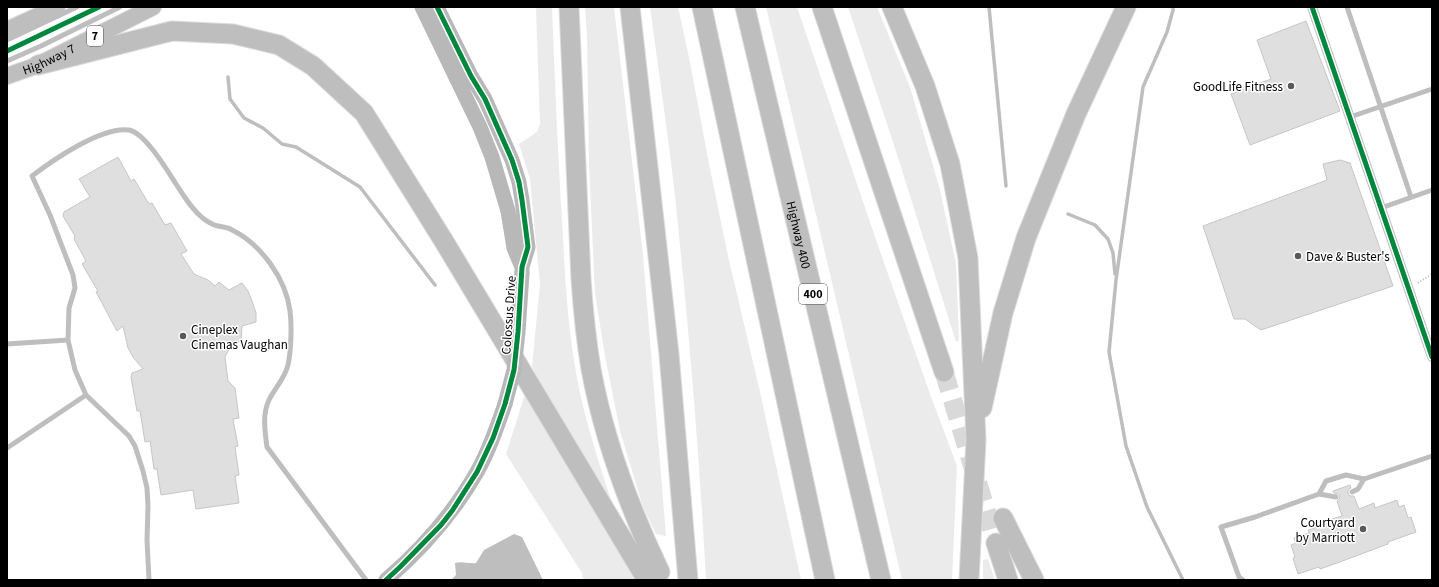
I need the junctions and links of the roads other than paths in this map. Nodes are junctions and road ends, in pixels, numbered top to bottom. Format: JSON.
{"nodes":[{"id":1,"x":57,"y":7,"type":"edge"},
{"id":2,"x":77,"y":7,"type":"edge"},
{"id":3,"x":120,"y":7,"type":"edge"},
{"id":4,"x":153,"y":7,"type":"edge"},
{"id":5,"x":422,"y":7,"type":"edge"},
{"id":6,"x":437,"y":7,"type":"edge"},
{"id":7,"x":569,"y":7,"type":"edge"},
{"id":8,"x":630,"y":7,"type":"edge"},
{"id":9,"x":702,"y":7,"type":"edge"},
{"id":10,"x":745,"y":7,"type":"edge"},
{"id":11,"x":822,"y":7,"type":"edge"},
{"id":12,"x":892,"y":7,"type":"edge"},
{"id":13,"x":1126,"y":7,"type":"edge"},
{"id":14,"x":1312,"y":7,"type":"edge"},
{"id":15,"x":1347,"y":7,"type":"edge"},
{"id":16,"x":7,"y":30,"type":"edge"},
{"id":17,"x":7,"y":40,"type":"edge"},
{"id":18,"x":7,"y":61,"type":"edge"},
{"id":19,"x":38,"y":65,"type":"junction"},
{"id":20,"x":7,"y":76,"type":"edge"},
{"id":21,"x":1432,"y":89,"type":"edge"},
{"id":22,"x":1381,"y":107,"type":"junction"},
{"id":23,"x":1350,"y":117,"type":"junction"},
{"id":24,"x":1432,"y":190,"type":"edge"},
{"id":25,"x":1411,"y":197,"type":"junction"},
{"id":26,"x":1381,"y":208,"type":"junction"},
{"id":27,"x":522,"y":270,"type":"junction"},
{"id":28,"x":68,"y":340,"type":"junction"},
{"id":29,"x":7,"y":344,"type":"edge"},
{"id":30,"x":1432,"y":357,"type":"edge"},
{"id":31,"x":944,"y":372,"type":"tunnel mouth"},
{"id":32,"x":86,"y":395,"type":"junction"},
{"id":33,"x":976,"y":440,"type":"junction"},
{"id":34,"x":7,"y":448,"type":"edge"},
{"id":35,"x":1432,"y":456,"type":"edge"},
{"id":36,"x":1364,"y":479,"type":"junction"},
{"id":37,"x":1352,"y":492,"type":"dead end"},
{"id":38,"x":1319,"y":494,"type":"junction"},
{"id":39,"x":1336,"y":497,"type":"dead end"},
{"id":40,"x":1003,"y":518,"type":"dead end"},
{"id":41,"x":996,"y":543,"type":"tunnel mouth"},
{"id":42,"x":653,"y":576,"type":"edge"},
{"id":43,"x":687,"y":576,"type":"edge"},
{"id":44,"x":149,"y":580,"type":"edge"},
{"id":45,"x":366,"y":580,"type":"edge"},
{"id":46,"x":386,"y":580,"type":"edge"},
{"id":47,"x":825,"y":580,"type":"edge"},
{"id":48,"x":881,"y":580,"type":"edge"},
{"id":49,"x":969,"y":580,"type":"edge"},
{"id":50,"x":1008,"y":580,"type":"edge"},
{"id":51,"x":1034,"y":580,"type":"edge"},
{"id":52,"x":1243,"y":580,"type":"edge"}],
"edges":[{"from":1,"to":16,"type":"main road"},
{"from":2,"to":17,"type":"lane"},
{"from":3,"to":18,"type":"lane"},
{"from":4,"to":19,"type":"main road","name":"Highway 7","number":"7"},
{"from":5,"to":27,"type":"street","name":"Colossus Drive"},
{"from":6,"to":27,"type":"street","name":"Colossus Drive"},
{"from":7,"to":42,"type":"highway"},
{"from":8,"to":43,"type":"highway"},
{"from":9,"to":47,"type":"highway"},
{"from":10,"to":48,"type":"highway","name":"Highway 400","number":"400"},
{"from":11,"to":31,"type":"highway"},
{"from":12,"to":33,"type":"highway"},
{"from":13,"to":33,"type":"highway"},
{"from":14,"to":23,"type":"street"},
{"from":15,"to":22,"type":"lane"},
{"from":19,"to":20,"type":"main road","name":"Highway 7","number":"7"},
{"from":19,"to":42,"type":"highway"},
{"from":21,"to":22,"type":"lane"},
{"from":22,"to":23,"type":"lane"},
{"from":22,"to":25,"type":"lane"},
{"from":23,"to":26,"type":"street"},
{"from":24,"to":25,"type":"lane"},
{"from":25,"to":26,"type":"lane"},
{"from":26,"to":30,"type":"street"},
{"from":27,"to":46,"type":"street","name":"Colossus Drive","bridge":true},
{"from":28,"to":29,"type":"lane"},
{"from":28,"to":32,"type":"lane"},
{"from":28,"to":45,"type":"lane"},
{"from":32,"to":34,"type":"lane"},
{"from":32,"to":44,"type":"lane"},
{"from":33,"to":49,"type":"highway"},
{"from":35,"to":36,"type":"lane"},
{"from":36,"to":37,"type":"lane"},
{"from":36,"to":38,"type":"lane"},
{"from":38,"to":39,"type":"lane"},
{"from":38,"to":52,"type":"lane"},
{"from":40,"to":51,"type":"highway"},
{"from":41,"to":50,"type":"highway"}]}
